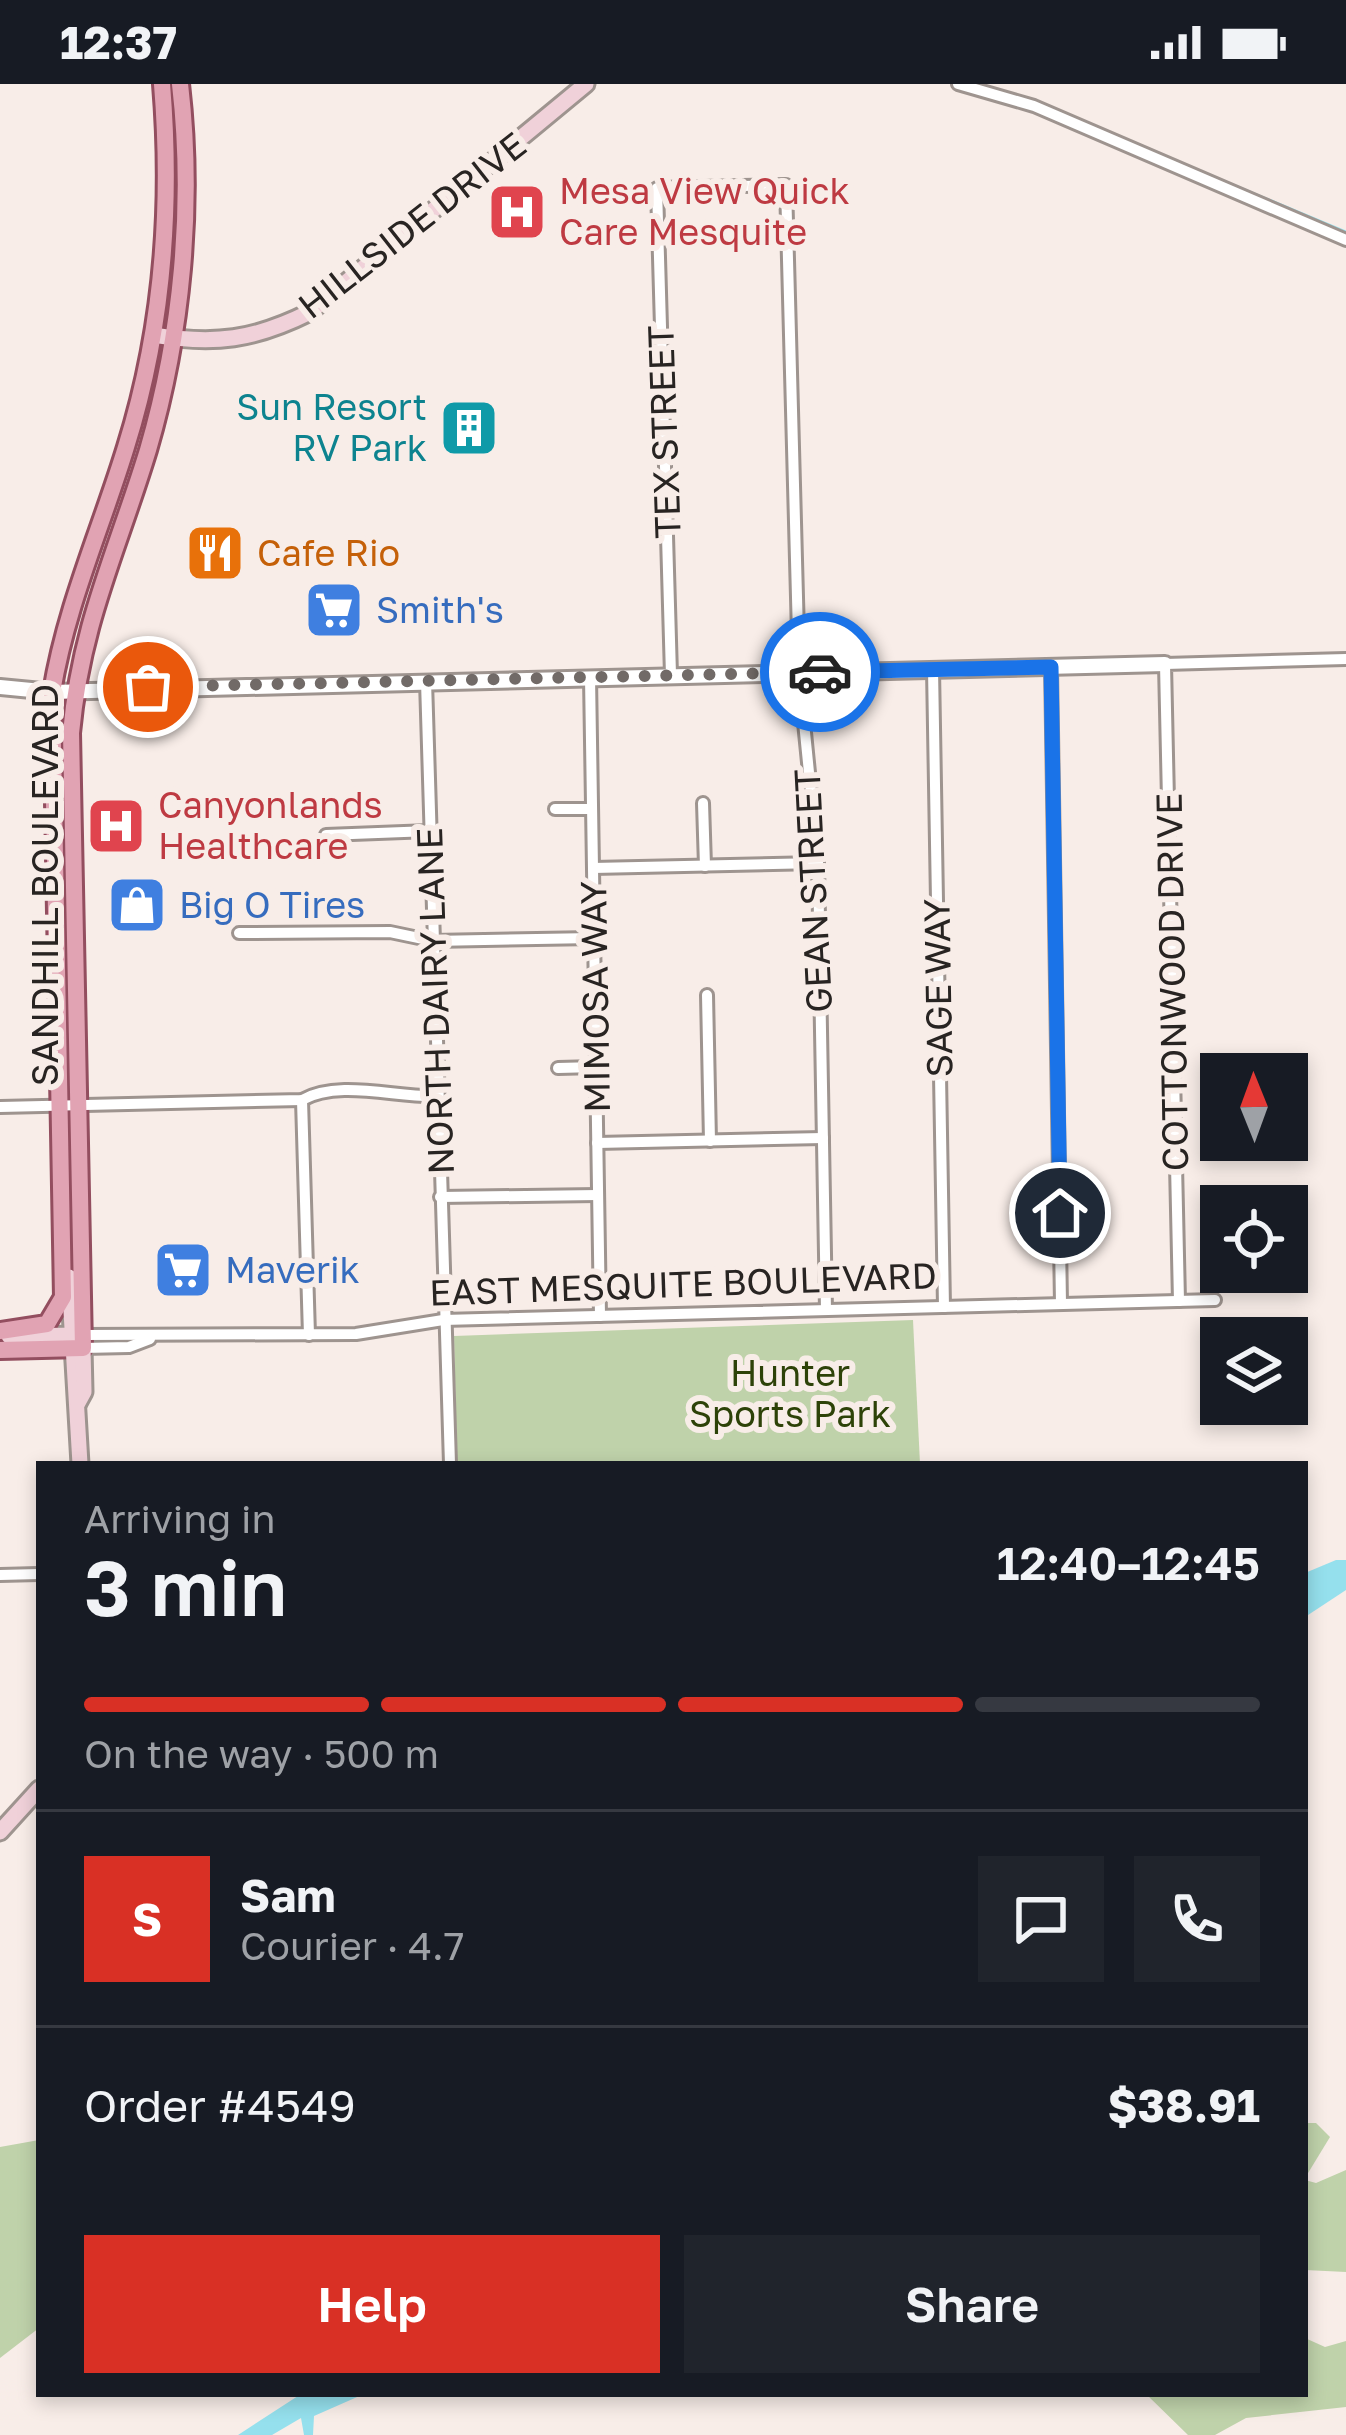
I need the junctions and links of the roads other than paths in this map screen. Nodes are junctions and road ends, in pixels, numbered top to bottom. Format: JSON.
{"nodes":[{"id":1,"x":162,"y":84,"type":"edge"},
{"id":2,"x":179,"y":84,"type":"edge"},
{"id":3,"x":586,"y":84,"type":"edge"},
{"id":4,"x":958,"y":84,"type":"edge"},
{"id":5,"x":786,"y":185,"type":"joint"},
{"id":6,"x":1346,"y":239,"type":"edge"},
{"id":7,"x":153,"y":335,"type":"junction"},
{"id":8,"x":172,"y":338,"type":"junction"},
{"id":9,"x":1346,"y":659,"type":"edge"},
{"id":10,"x":1165,"y":664,"type":"junction"},
{"id":11,"x":1051,"y":667,"type":"junction"},
{"id":12,"x":933,"y":669,"type":"junction"},
{"id":13,"x":799,"y":672,"type":"junction"},
{"id":14,"x":671,"y":675,"type":"junction"},
{"id":15,"x":590,"y":677,"type":"junction"},
{"id":16,"x":426,"y":681,"type":"junction"},
{"id":17,"x":0,"y":687,"type":"edge"},
{"id":18,"x":75,"y":689,"type":"junction"},
{"id":19,"x":52,"y":692,"type":"junction"},
{"id":20,"x":703,"y":803,"type":"dead end"},
{"id":21,"x":555,"y":809,"type":"dead end"},
{"id":22,"x":592,"y":809,"type":"junction"},
{"id":23,"x":430,"y":831,"type":"junction"},
{"id":24,"x":326,"y":835,"type":"dead end"},
{"id":25,"x":818,"y":863,"type":"junction"},
{"id":26,"x":55,"y":866,"type":"junction"},
{"id":27,"x":705,"y":866,"type":"junction"},
{"id":28,"x":593,"y":868,"type":"junction"},
{"id":29,"x":239,"y":933,"type":"dead end"},
{"id":30,"x":594,"y":938,"type":"junction"},
{"id":31,"x":433,"y":941,"type":"junction"},
{"id":32,"x":75,"y":948,"type":"junction"},
{"id":33,"x":707,"y":995,"type":"dead end"},
{"id":34,"x":558,"y":1067,"type":"dead end"},
{"id":35,"x":596,"y":1067,"type":"junction"},
{"id":36,"x":437,"y":1096,"type":"junction"},
{"id":37,"x":302,"y":1100,"type":"junction"},
{"id":38,"x":71,"y":1105,"type":"junction"},
{"id":39,"x":0,"y":1107,"type":"edge"},
{"id":40,"x":823,"y":1138,"type":"junction"},
{"id":41,"x":710,"y":1141,"type":"junction"},
{"id":42,"x":597,"y":1143,"type":"junction"},
{"id":43,"x":598,"y":1195,"type":"junction"},
{"id":44,"x":440,"y":1197,"type":"junction"},
{"id":45,"x":66,"y":1247,"type":"junction"},
{"id":46,"x":1215,"y":1300,"type":"dead end"},
{"id":47,"x":1179,"y":1301,"type":"junction"},
{"id":48,"x":1061,"y":1304,"type":"junction"},
{"id":49,"x":944,"y":1307,"type":"junction"},
{"id":50,"x":826,"y":1310,"type":"junction"},
{"id":51,"x":600,"y":1316,"type":"junction"},
{"id":52,"x":443,"y":1320,"type":"junction"},
{"id":53,"x":0,"y":1333,"type":"edge"},
{"id":54,"x":309,"y":1335,"type":"junction"},
{"id":55,"x":77,"y":1341,"type":"junction"},
{"id":56,"x":0,"y":1350,"type":"edge"},
{"id":57,"x":80,"y":1461,"type":"edge"},
{"id":58,"x":450,"y":1461,"type":"edge"},
{"id":59,"x":36,"y":1574,"type":"edge"},
{"id":60,"x":0,"y":1575,"type":"edge"},
{"id":61,"x":36,"y":1793,"type":"edge"},
{"id":62,"x":0,"y":1832,"type":"edge"}],
"edges":[{"from":1,"to":7,"type":"main road","name":"SANDHILL BOULEVARD"},
{"from":2,"to":8,"type":"main road","name":"SANDHILL BOULEVARD"},
{"from":3,"to":8,"type":"main road","name":"HILLSIDE DRIVE"},
{"from":4,"to":6,"type":"street"},
{"from":5,"to":13,"type":"street","name":"GEAN STREET"},
{"from":5,"to":14,"type":"street","name":"TEX STREET"},
{"from":7,"to":8,"type":"main road","name":"HILLSIDE DRIVE"},
{"from":7,"to":19,"type":"main road","name":"SANDHILL BOULEVARD"},
{"from":8,"to":18,"type":"main road","name":"SANDHILL BOULEVARD"},
{"from":9,"to":10,"type":"street"},
{"from":10,"to":11,"type":"street"},
{"from":10,"to":47,"type":"street","name":"COTTONWOOD DRIVE"},
{"from":11,"to":12,"type":"street"},
{"from":11,"to":48,"type":"street"},
{"from":12,"to":13,"type":"street"},
{"from":12,"to":49,"type":"street","name":"SAGE WAY"},
{"from":13,"to":14,"type":"street"},
{"from":13,"to":25,"type":"street","name":"GEAN STREET"},
{"from":14,"to":15,"type":"street"},
{"from":15,"to":16,"type":"street"},
{"from":15,"to":22,"type":"street","name":"MIMOSA WAY"},
{"from":16,"to":18,"type":"street"},
{"from":16,"to":23,"type":"street","name":"NORTH DAIRY LANE"},
{"from":17,"to":19,"type":"street"},
{"from":18,"to":19,"type":"street"},
{"from":18,"to":32,"type":"main road","name":"SANDHILL BOULEVARD"},
{"from":19,"to":26,"type":"main road","name":"SANDHILL BOULEVARD"},
{"from":20,"to":27,"type":"street"},
{"from":21,"to":22,"type":"street"},
{"from":22,"to":28,"type":"street","name":"MIMOSA WAY"},
{"from":23,"to":24,"type":"street"},
{"from":23,"to":31,"type":"street","name":"NORTH DAIRY LANE"},
{"from":25,"to":27,"type":"street"},
{"from":25,"to":40,"type":"street","name":"GEAN STREET"},
{"from":26,"to":32,"type":"main road"},
{"from":26,"to":38,"type":"main road","name":"SANDHILL BOULEVARD"},
{"from":27,"to":28,"type":"street"},
{"from":28,"to":30,"type":"street","name":"MIMOSA WAY"},
{"from":29,"to":31,"type":"street"},
{"from":30,"to":31,"type":"street"},
{"from":30,"to":35,"type":"street","name":"MIMOSA WAY"},
{"from":31,"to":36,"type":"street","name":"NORTH DAIRY LANE"},
{"from":32,"to":38,"type":"main road","name":"SANDHILL BOULEVARD"},
{"from":33,"to":41,"type":"street"},
{"from":34,"to":35,"type":"street"},
{"from":35,"to":42,"type":"street","name":"MIMOSA WAY"},
{"from":36,"to":37,"type":"street"},
{"from":36,"to":44,"type":"street","name":"NORTH DAIRY LANE"},
{"from":37,"to":38,"type":"street"},
{"from":37,"to":54,"type":"street"},
{"from":38,"to":39,"type":"street"},
{"from":38,"to":45,"type":"main road","name":"SANDHILL BOULEVARD"},
{"from":38,"to":55,"type":"main road","name":"SANDHILL BOULEVARD"},
{"from":40,"to":41,"type":"street"},
{"from":40,"to":50,"type":"street","name":"GEAN STREET"},
{"from":41,"to":42,"type":"street"},
{"from":42,"to":43,"type":"street","name":"MIMOSA WAY"},
{"from":43,"to":44,"type":"street"},
{"from":43,"to":51,"type":"street","name":"MIMOSA WAY"},
{"from":44,"to":52,"type":"street","name":"NORTH DAIRY LANE"},
{"from":45,"to":53,"type":"main road"},
{"from":45,"to":55,"type":"main road","name":"SANDHILL BOULEVARD"},
{"from":46,"to":47,"type":"street","name":"EAST MESQUITE BOULEVARD"},
{"from":47,"to":48,"type":"street","name":"EAST MESQUITE BOULEVARD"},
{"from":48,"to":49,"type":"street","name":"EAST MESQUITE BOULEVARD"},
{"from":49,"to":50,"type":"street","name":"EAST MESQUITE BOULEVARD"},
{"from":50,"to":51,"type":"street","name":"EAST MESQUITE BOULEVARD"},
{"from":51,"to":52,"type":"street","name":"EAST MESQUITE BOULEVARD"},
{"from":52,"to":54,"type":"street","name":"EAST MESQUITE BOULEVARD"},
{"from":52,"to":58,"type":"street","name":"NORTH DAIRY LANE"},
{"from":53,"to":55,"type":"main road","name":"EAST MESQUITE BOULEVARD"},
{"from":54,"to":55,"type":"street","name":"EAST MESQUITE BOULEVARD"},
{"from":55,"to":56,"type":"main road","name":"EAST MESQUITE BOULEVARD"},
{"from":55,"to":57,"type":"main road"},
{"from":59,"to":60,"type":"street"},
{"from":61,"to":62,"type":"main road"}]}
